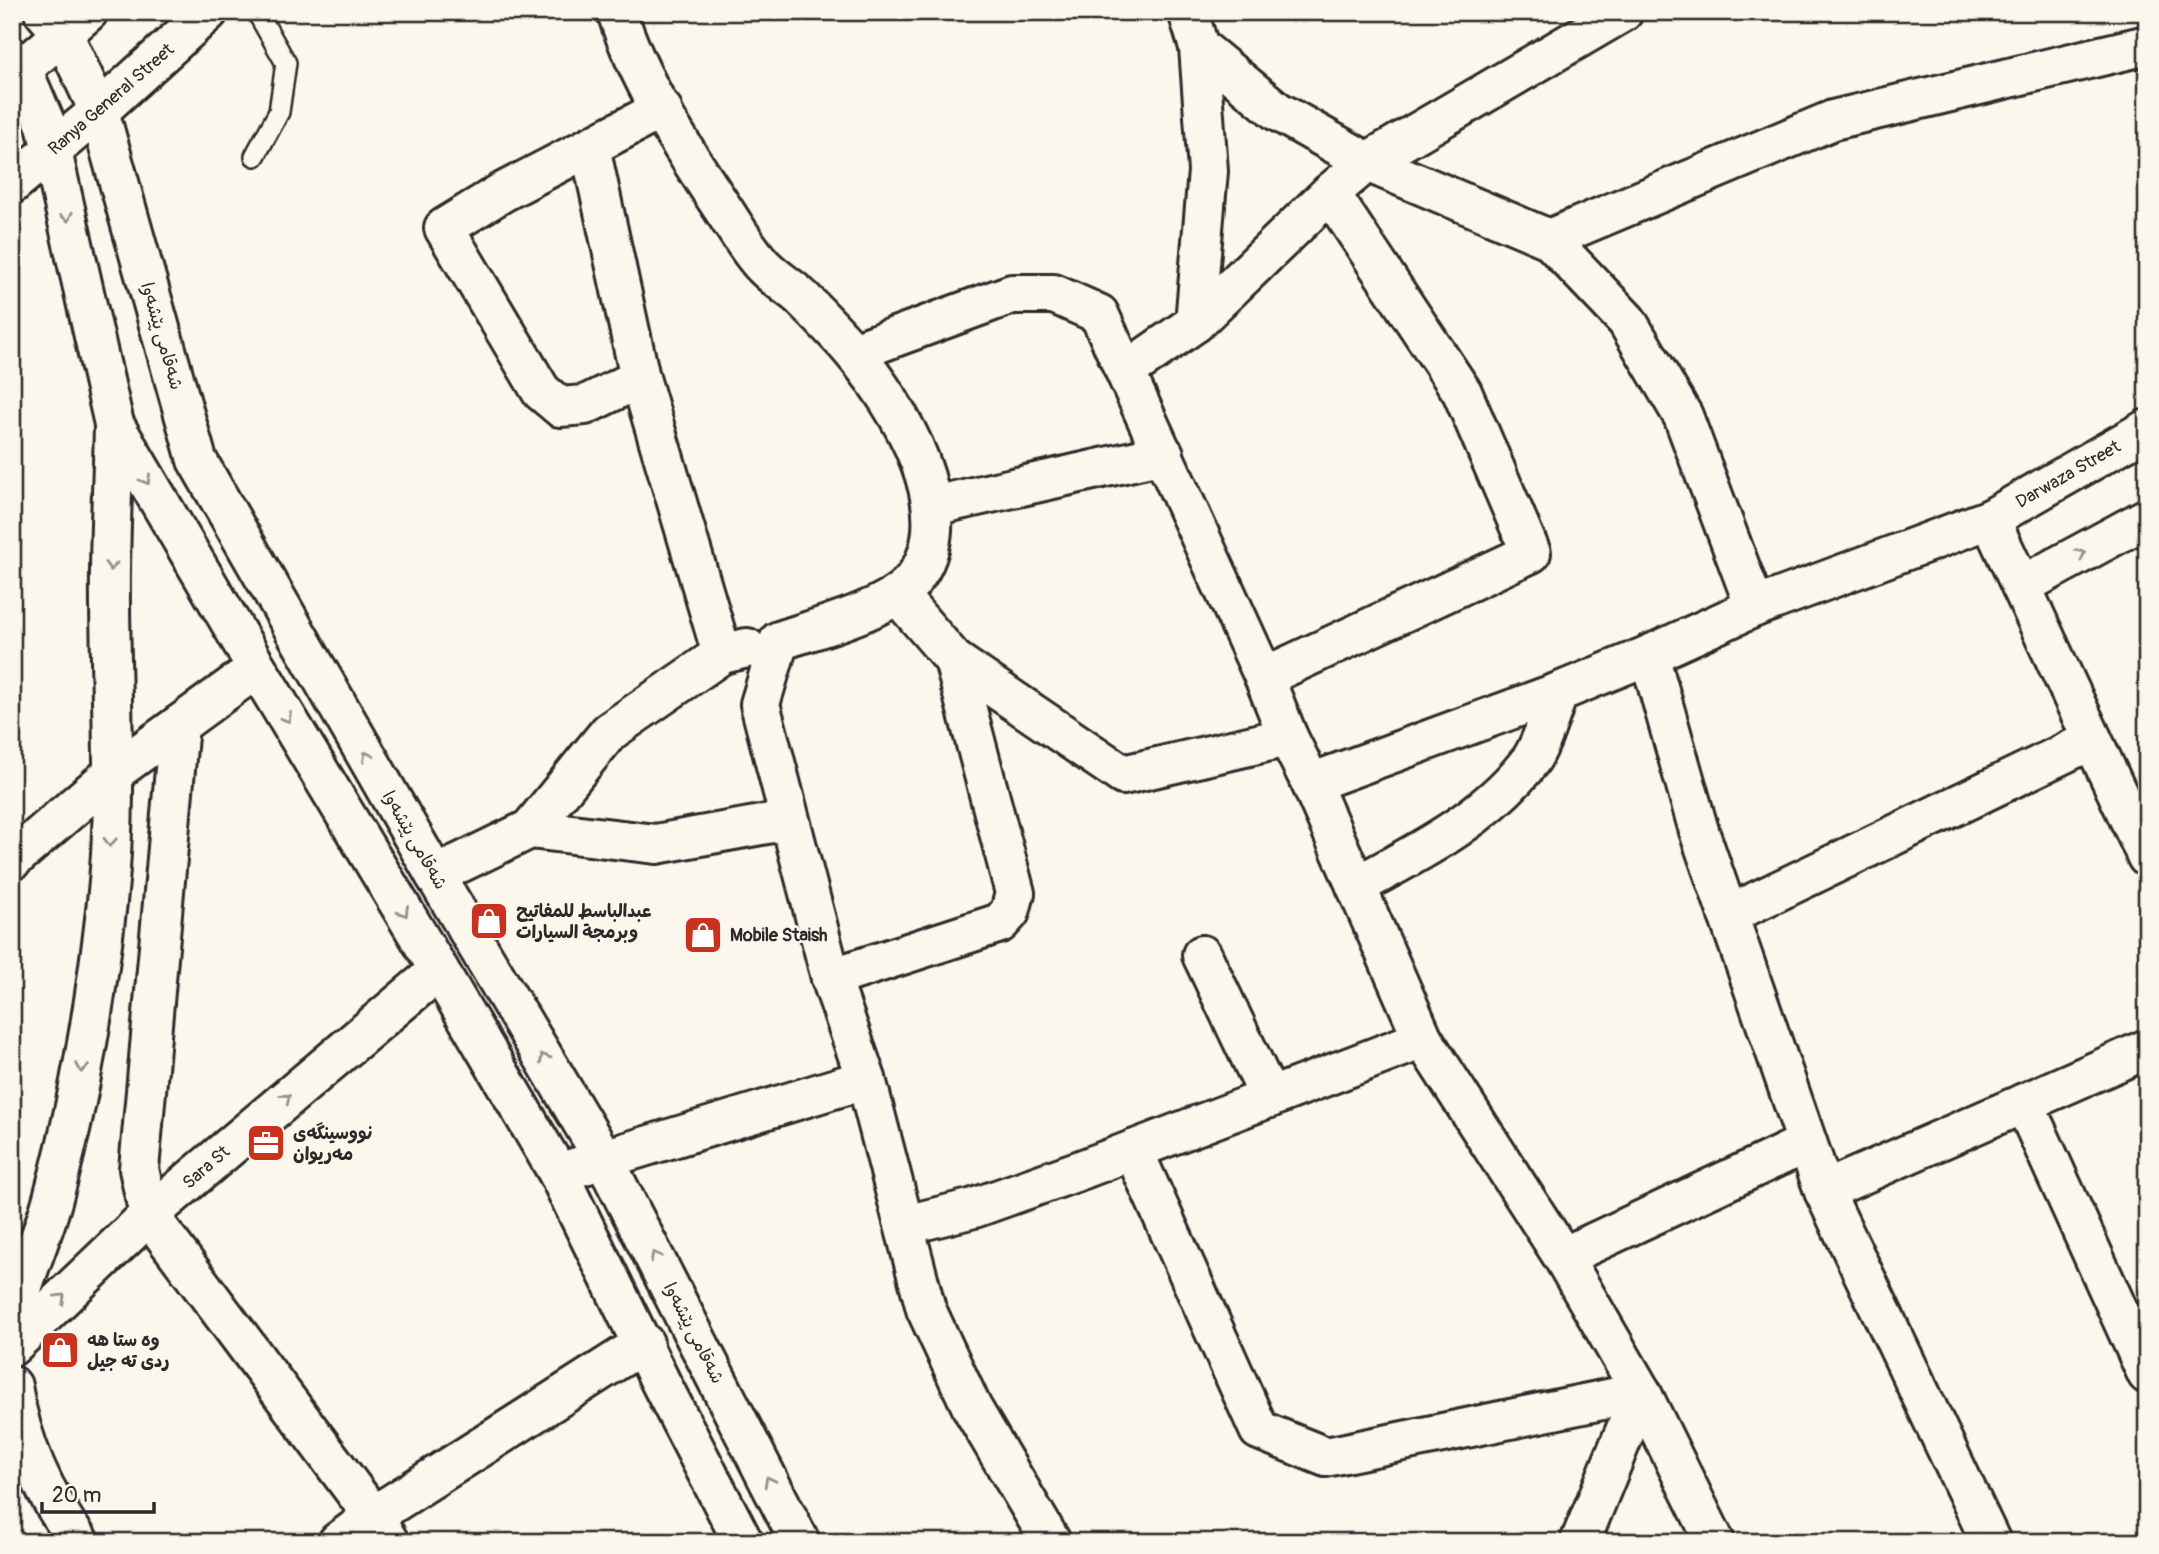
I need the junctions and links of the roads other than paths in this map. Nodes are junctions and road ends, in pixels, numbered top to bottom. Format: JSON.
{"nodes":[{"id":1,"x":208,"y":12,"type":"edge"},
{"id":2,"x":257,"y":12,"type":"edge"},
{"id":3,"x":617,"y":12,"type":"edge"},
{"id":4,"x":1623,"y":12,"type":"edge"},
{"id":5,"x":65,"y":19,"type":"edge"},
{"id":6,"x":1194,"y":29,"type":"edge"},
{"id":7,"x":2147,"y":45,"type":"edge"},
{"id":8,"x":15,"y":68,"type":"edge"},
{"id":9,"x":662,"y":109,"type":"junction"},
{"id":10,"x":99,"y":111,"type":"junction"},
{"id":11,"x":590,"y":147,"type":"junction"},
{"id":12,"x":52,"y":150,"type":"junction"},
{"id":13,"x":255,"y":156,"type":"dead end"},
{"id":14,"x":1367,"y":162,"type":"junction"},
{"id":15,"x":12,"y":184,"type":"edge"},
{"id":16,"x":1330,"y":193,"type":"junction"},
{"id":17,"x":1549,"y":239,"type":"junction"},
{"id":18,"x":1195,"y":323,"type":"junction"},
{"id":19,"x":853,"y":352,"type":"junction"},
{"id":20,"x":1126,"y":371,"type":"junction"},
{"id":21,"x":640,"y":378,"type":"junction"},
{"id":22,"x":114,"y":424,"type":"junction"},
{"id":23,"x":2147,"y":429,"type":"edge"},
{"id":24,"x":1164,"y":454,"type":"junction"},
{"id":25,"x":933,"y":506,"type":"junction"},
{"id":26,"x":2147,"y":518,"type":"edge"},
{"id":27,"x":1990,"y":519,"type":"junction"},
{"id":28,"x":2021,"y":586,"type":"junction"},
{"id":29,"x":898,"y":595,"type":"junction"},
{"id":30,"x":1755,"y":607,"type":"junction"},
{"id":31,"x":779,"y":641,"type":"junction"},
{"id":32,"x":722,"y":654,"type":"junction"},
{"id":33,"x":1649,"y":656,"type":"junction"},
{"id":34,"x":954,"y":660,"type":"junction"},
{"id":35,"x":257,"y":668,"type":"junction"},
{"id":36,"x":1264,"y":677,"type":"junction"},
{"id":37,"x":1559,"y":692,"type":"junction"},
{"id":38,"x":179,"y":725,"type":"junction"},
{"id":39,"x":1288,"y":737,"type":"junction"},
{"id":40,"x":2092,"y":740,"type":"junction"},
{"id":41,"x":113,"y":774,"type":"junction"},
{"id":42,"x":1311,"y":783,"type":"junction"},
{"id":43,"x":789,"y":820,"type":"junction"},
{"id":44,"x":530,"y":829,"type":"junction"},
{"id":45,"x":2146,"y":852,"type":"edge"},
{"id":46,"x":12,"y":860,"type":"edge"},
{"id":47,"x":435,"y":875,"type":"junction"},
{"id":48,"x":1356,"y":886,"type":"junction"},
{"id":49,"x":1728,"y":915,"type":"junction"},
{"id":50,"x":1202,"y":955,"type":"dead end"},
{"id":51,"x":439,"y":970,"type":"junction"},
{"id":52,"x":831,"y":978,"type":"junction"},
{"id":53,"x":1423,"y":1039,"type":"junction"},
{"id":54,"x":2147,"y":1049,"type":"edge"},
{"id":55,"x":866,"y":1079,"type":"junction"},
{"id":56,"x":1270,"y":1098,"type":"junction"},
{"id":57,"x":2024,"y":1103,"type":"junction"},
{"id":58,"x":1807,"y":1143,"type":"junction"},
{"id":59,"x":1133,"y":1150,"type":"junction"},
{"id":60,"x":604,"y":1159,"type":"junction"},
{"id":61,"x":558,"y":1172,"type":"junction"},
{"id":62,"x":1824,"y":1191,"type":"junction"},
{"id":63,"x":149,"y":1216,"type":"junction"},
{"id":64,"x":905,"y":1225,"type":"junction"},
{"id":65,"x":1563,"y":1257,"type":"junction"},
{"id":66,"x":12,"y":1325,"type":"edge"},
{"id":67,"x":643,"y":1343,"type":"junction"},
{"id":68,"x":12,"y":1346,"type":"edge"},
{"id":69,"x":2147,"y":1374,"type":"edge"},
{"id":70,"x":12,"y":1386,"type":"edge"},
{"id":71,"x":1641,"y":1392,"type":"junction"},
{"id":72,"x":381,"y":1529,"type":"edge"},
{"id":73,"x":79,"y":1542,"type":"edge"},
{"id":74,"x":338,"y":1542,"type":"edge"},
{"id":75,"x":743,"y":1542,"type":"edge"},
{"id":76,"x":800,"y":1542,"type":"edge"},
{"id":77,"x":1051,"y":1542,"type":"edge"},
{"id":78,"x":1580,"y":1542,"type":"edge"},
{"id":79,"x":1715,"y":1542,"type":"edge"},
{"id":80,"x":1991,"y":1542,"type":"edge"}],
"edges":[{"from":1,"to":10,"type":"main road","name":"Ranya General Street"},
{"from":2,"to":13,"type":"lane"},
{"from":3,"to":9,"type":"main road"},
{"from":4,"to":14,"type":"main road"},
{"from":5,"to":8,"type":"main road"},
{"from":5,"to":10,"type":"main road","name":"شەقامی پێشەوا"},
{"from":6,"to":14,"type":"main road"},
{"from":6,"to":18,"type":"main road"},
{"from":7,"to":17,"type":"main road"},
{"from":8,"to":12,"type":"main road"},
{"from":9,"to":11,"type":"main road"},
{"from":9,"to":19,"type":"main road"},
{"from":10,"to":12,"type":"main road","name":"Ranya General Street"},
{"from":47,"to":10,"type":"main road","name":"شەقامی پێشەوا","one_way":true},
{"from":11,"to":21,"type":"main road"},
{"from":11,"to":21,"type":"main road"},
{"from":12,"to":15,"type":"main road","name":"Ranya General Street"},
{"from":12,"to":22,"type":"main road","one_way":true},
{"from":14,"to":16,"type":"main road"},
{"from":14,"to":17,"type":"main road"},
{"from":16,"to":18,"type":"main road"},
{"from":16,"to":36,"type":"main road"},
{"from":17,"to":30,"type":"main road"},
{"from":18,"to":20,"type":"main road"},
{"from":19,"to":20,"type":"main road"},
{"from":19,"to":25,"type":"main road"},
{"from":20,"to":24,"type":"main road"},
{"from":21,"to":32,"type":"main road"},
{"from":22,"to":35,"type":"main road","one_way":true},
{"from":22,"to":41,"type":"main road","one_way":true},
{"from":23,"to":27,"type":"main road","name":"Darwaza Street"},
{"from":24,"to":25,"type":"main road"},
{"from":24,"to":36,"type":"main road"},
{"from":25,"to":29,"type":"main road"},
{"from":28,"to":26,"type":"main road","one_way":true},
{"from":27,"to":28,"type":"main road"},
{"from":27,"to":30,"type":"main road","name":"Darwaza Street"},
{"from":28,"to":40,"type":"main road"},
{"from":29,"to":31,"type":"main road"},
{"from":29,"to":34,"type":"main road"},
{"from":30,"to":33,"type":"main road","name":"Darwaza Street"},
{"from":31,"to":32,"type":"main road"},
{"from":31,"to":43,"type":"main road"},
{"from":32,"to":44,"type":"main road"},
{"from":33,"to":37,"type":"main road","name":"Darwaza Street"},
{"from":33,"to":49,"type":"main road"},
{"from":34,"to":39,"type":"main road"},
{"from":34,"to":52,"type":"main road"},
{"from":35,"to":38,"type":"main road"},
{"from":35,"to":51,"type":"main road","one_way":true},
{"from":36,"to":39,"type":"main road"},
{"from":37,"to":42,"type":"main road","name":"Darwaza Street"},
{"from":37,"to":48,"type":"main road"},
{"from":38,"to":41,"type":"main road"},
{"from":38,"to":63,"type":"main road"},
{"from":39,"to":42,"type":"main road"},
{"from":40,"to":45,"type":"main road"},
{"from":40,"to":49,"type":"main road"},
{"from":41,"to":46,"type":"main road"},
{"from":41,"to":66,"type":"main road","one_way":true},
{"from":42,"to":48,"type":"main road"},
{"from":43,"to":44,"type":"main road"},
{"from":43,"to":52,"type":"main road"},
{"from":44,"to":47,"type":"main road"},
{"from":60,"to":47,"type":"main road","name":"شەقامی پێشەوا","one_way":true},
{"from":48,"to":53,"type":"main road"},
{"from":49,"to":58,"type":"main road"},
{"from":50,"to":56,"type":"main road"},
{"from":51,"to":61,"type":"main road"},
{"from":63,"to":51,"type":"main road","name":"Sara St","one_way":true},
{"from":52,"to":55,"type":"main road"},
{"from":53,"to":56,"type":"main road"},
{"from":53,"to":65,"type":"main road"},
{"from":54,"to":57,"type":"main road"},
{"from":55,"to":60,"type":"main road"},
{"from":55,"to":64,"type":"main road"},
{"from":56,"to":59,"type":"main road"},
{"from":57,"to":62,"type":"main road"},
{"from":57,"to":69,"type":"main road"},
{"from":58,"to":62,"type":"main road"},
{"from":58,"to":65,"type":"main road"},
{"from":59,"to":64,"type":"main road"},
{"from":59,"to":71,"type":"main road"},
{"from":60,"to":61,"type":"main road"},
{"from":76,"to":60,"type":"main road","name":"شەقامی پێشەوا","one_way":true},
{"from":61,"to":67,"type":"main road"},
{"from":62,"to":80,"type":"main road"},
{"from":68,"to":63,"type":"main road","name":"Sara St","one_way":true},
{"from":63,"to":72,"type":"main road"},
{"from":64,"to":77,"type":"main road"},
{"from":65,"to":71,"type":"main road"},
{"from":67,"to":72,"type":"main road"},
{"from":67,"to":75,"type":"main road"},
{"from":70,"to":73,"type":"main road"},
{"from":71,"to":78,"type":"main road"},
{"from":71,"to":79,"type":"main road"},
{"from":72,"to":74,"type":"main road"}]}
